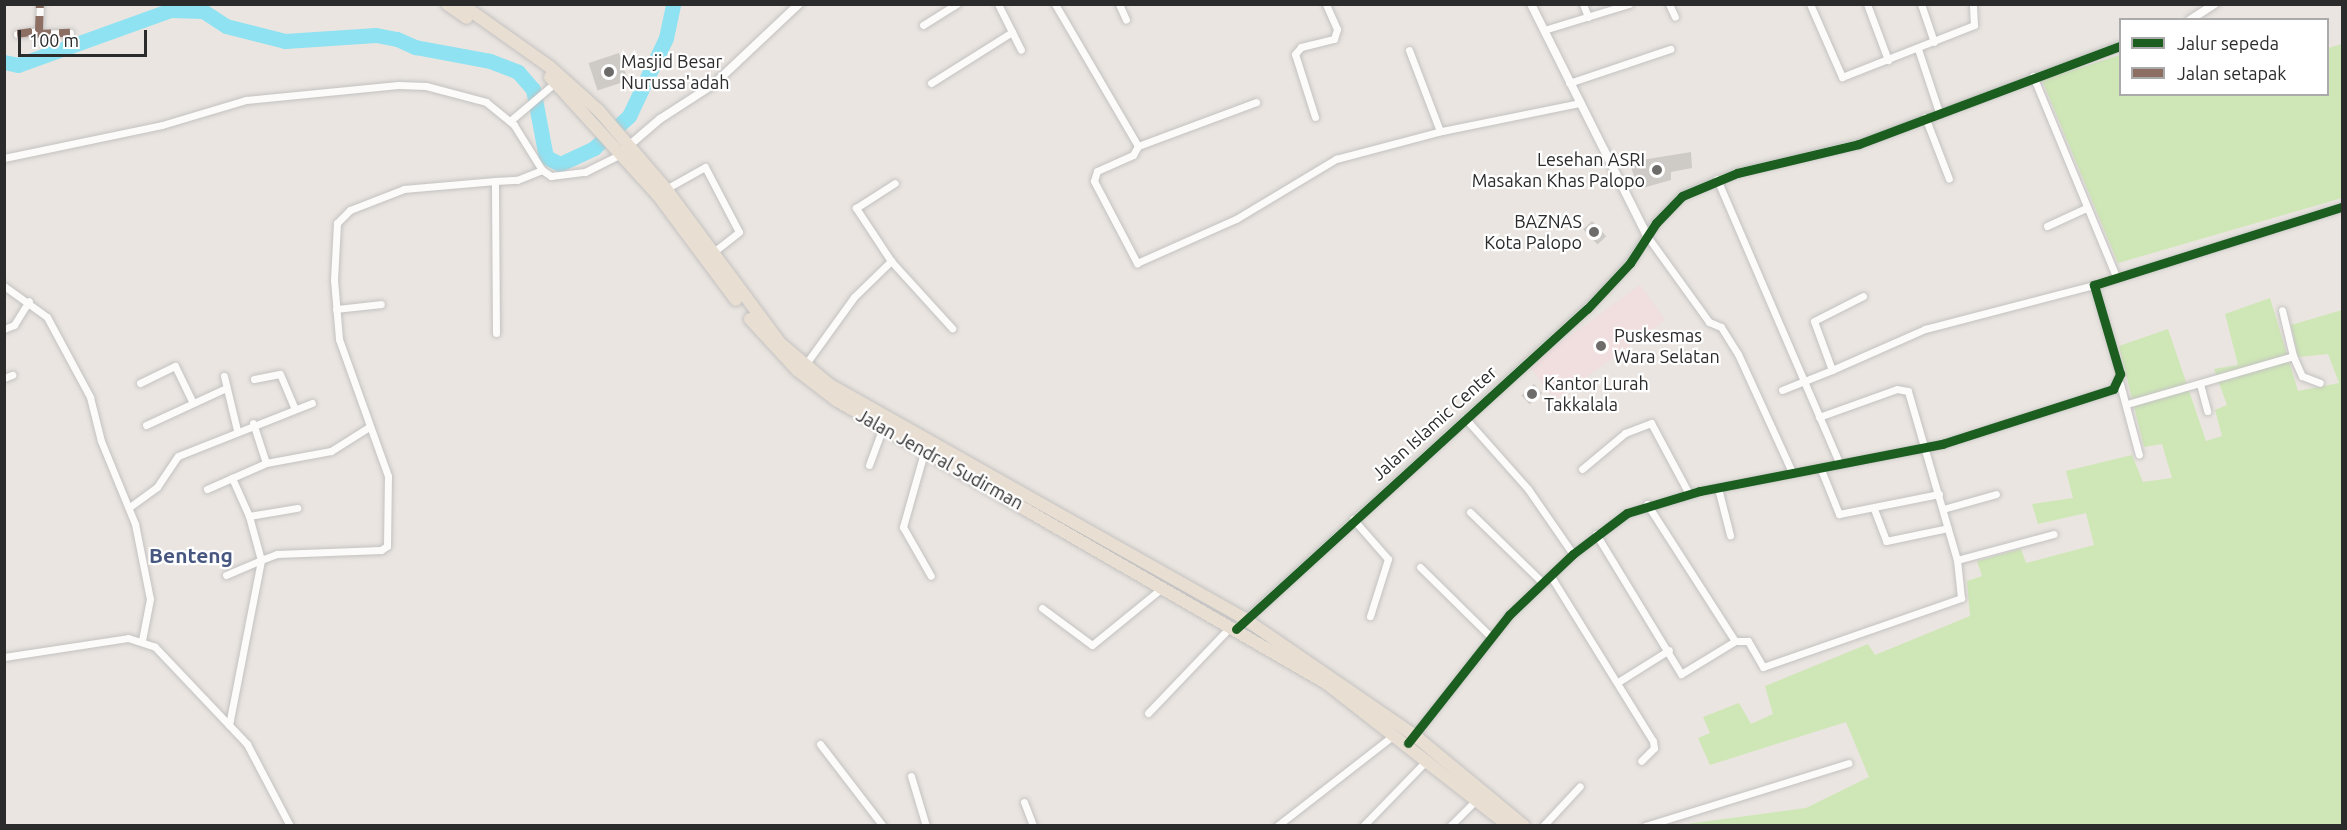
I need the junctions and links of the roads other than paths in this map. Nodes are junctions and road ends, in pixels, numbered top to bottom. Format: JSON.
{"nodes":[{"id":1,"x":40,"y":4,"type":"edge"},
{"id":2,"x":447,"y":4,"type":"edge"},
{"id":3,"x":461,"y":4,"type":"edge"},
{"id":4,"x":799,"y":4,"type":"edge"},
{"id":5,"x":957,"y":4,"type":"edge"},
{"id":6,"x":998,"y":4,"type":"edge"},
{"id":7,"x":1055,"y":4,"type":"edge"},
{"id":8,"x":1119,"y":4,"type":"edge"},
{"id":9,"x":1326,"y":4,"type":"edge"},
{"id":10,"x":1532,"y":4,"type":"edge"},
{"id":11,"x":1583,"y":4,"type":"edge"},
{"id":12,"x":1669,"y":4,"type":"edge"},
{"id":13,"x":1810,"y":4,"type":"edge"},
{"id":14,"x":1867,"y":4,"type":"edge"},
{"id":15,"x":1921,"y":4,"type":"edge"},
{"id":16,"x":1973,"y":4,"type":"edge"},
{"id":17,"x":2216,"y":4,"type":"edge"},
{"id":18,"x":1625,"y":5,"type":"edge"},
{"id":19,"x":1588,"y":17,"type":"junction"},
{"id":20,"x":1675,"y":17,"type":"dead end"},
{"id":21,"x":2193,"y":18,"type":"edge"},
{"id":22,"x":1126,"y":20,"type":"dead end"},
{"id":23,"x":923,"y":25,"type":"dead end"},
{"id":24,"x":1544,"y":30,"type":"junction"},
{"id":25,"x":1012,"y":32,"type":"junction"},
{"id":26,"x":70,"y":33,"type":"dead end"},
{"id":27,"x":17,"y":34,"type":"dead end"},
{"id":28,"x":36,"y":34,"type":"junction"},
{"id":29,"x":1934,"y":42,"type":"junction"},
{"id":30,"x":2119,"y":47,"type":"edge"},
{"id":31,"x":1670,"y":49,"type":"dead end"},
{"id":32,"x":1918,"y":49,"type":"junction"},
{"id":33,"x":1021,"y":50,"type":"dead end"},
{"id":34,"x":1409,"y":50,"type":"dead end"},
{"id":35,"x":1888,"y":60,"type":"junction"},
{"id":36,"x":2033,"y":76,"type":"junction"},
{"id":37,"x":558,"y":79,"type":"junction"},
{"id":38,"x":931,"y":83,"type":"dead end"},
{"id":39,"x":1569,"y":83,"type":"junction"},
{"id":40,"x":1256,"y":102,"type":"dead end"},
{"id":41,"x":1580,"y":103,"type":"junction"},
{"id":42,"x":1939,"y":112,"type":"junction"},
{"id":43,"x":1316,"y":117,"type":"dead end"},
{"id":44,"x":1925,"y":117,"type":"junction"},
{"id":45,"x":510,"y":121,"type":"junction"},
{"id":46,"x":1440,"y":131,"type":"junction"},
{"id":47,"x":621,"y":146,"type":"junction"},
{"id":48,"x":1138,"y":146,"type":"junction"},
{"id":49,"x":4,"y":158,"type":"edge"},
{"id":50,"x":542,"y":171,"type":"junction"},
{"id":51,"x":1717,"y":179,"type":"junction"},
{"id":52,"x":1949,"y":179,"type":"dead end"},
{"id":53,"x":495,"y":181,"type":"junction"},
{"id":54,"x":895,"y":183,"type":"dead end"},
{"id":55,"x":662,"y":193,"type":"junction"},
{"id":56,"x":2343,"y":207,"type":"edge"},
{"id":57,"x":2086,"y":208,"type":"junction"},
{"id":58,"x":2048,"y":226,"type":"dead end"},
{"id":59,"x":1647,"y":236,"type":"junction"},
{"id":60,"x":712,"y":253,"type":"junction"},
{"id":61,"x":891,"y":261,"type":"junction"},
{"id":62,"x":2116,"y":276,"type":"junction"},
{"id":63,"x":4,"y":285,"type":"edge"},
{"id":64,"x":2094,"y":285,"type":"junction"},
{"id":65,"x":1863,"y":296,"type":"dead end"},
{"id":66,"x":29,"y":301,"type":"junction"},
{"id":67,"x":381,"y":304,"type":"dead end"},
{"id":68,"x":336,"y":309,"type":"junction"},
{"id":69,"x":2282,"y":310,"type":"dead end"},
{"id":70,"x":952,"y":328,"type":"dead end"},
{"id":71,"x":4,"y":329,"type":"edge"},
{"id":72,"x":496,"y":333,"type":"dead end"},
{"id":73,"x":2293,"y":356,"type":"junction"},
{"id":74,"x":805,"y":365,"type":"junction"},
{"id":75,"x":1832,"y":369,"type":"junction"},
{"id":76,"x":224,"y":376,"type":"dead end"},
{"id":77,"x":254,"y":379,"type":"dead end"},
{"id":78,"x":1804,"y":382,"type":"junction"},
{"id":79,"x":140,"y":383,"type":"dead end"},
{"id":80,"x":2320,"y":383,"type":"dead end"},
{"id":81,"x":2120,"y":384,"type":"junction"},
{"id":82,"x":2200,"y":384,"type":"junction"},
{"id":83,"x":226,"y":388,"type":"junction"},
{"id":84,"x":1782,"y":390,"type":"dead end"},
{"id":85,"x":312,"y":403,"type":"dead end"},
{"id":86,"x":192,"y":404,"type":"junction"},
{"id":87,"x":2127,"y":404,"type":"junction"},
{"id":88,"x":295,"y":409,"type":"junction"},
{"id":89,"x":2207,"y":411,"type":"dead end"},
{"id":90,"x":1819,"y":417,"type":"junction"},
{"id":91,"x":1465,"y":418,"type":"junction"},
{"id":92,"x":253,"y":423,"type":"junction"},
{"id":93,"x":146,"y":425,"type":"dead end"},
{"id":94,"x":369,"y":427,"type":"junction"},
{"id":95,"x":883,"y":427,"type":"junction"},
{"id":96,"x":237,"y":430,"type":"junction"},
{"id":97,"x":1927,"y":446,"type":"junction"},
{"id":98,"x":925,"y":449,"type":"junction"},
{"id":99,"x":2139,"y":455,"type":"dead end"},
{"id":100,"x":1839,"y":462,"type":"junction"},
{"id":101,"x":266,"y":463,"type":"junction"},
{"id":102,"x":869,"y":465,"type":"dead end"},
{"id":103,"x":1820,"y":466,"type":"junction"},
{"id":104,"x":1582,"y":468,"type":"dead end"},
{"id":105,"x":1792,"y":472,"type":"junction"},
{"id":106,"x":232,"y":478,"type":"junction"},
{"id":107,"x":1718,"y":488,"type":"junction"},
{"id":108,"x":207,"y":489,"type":"dead end"},
{"id":109,"x":1689,"y":494,"type":"junction"},
{"id":110,"x":1996,"y":494,"type":"dead end"},
{"id":111,"x":1939,"y":495,"type":"junction"},
{"id":112,"x":1647,"y":504,"type":"junction"},
{"id":113,"x":131,"y":506,"type":"junction"},
{"id":114,"x":297,"y":508,"type":"dead end"},
{"id":115,"x":1874,"y":508,"type":"junction"},
{"id":116,"x":1943,"y":510,"type":"junction"},
{"id":117,"x":1470,"y":512,"type":"dead end"},
{"id":118,"x":249,"y":516,"type":"junction"},
{"id":119,"x":1353,"y":519,"type":"junction"},
{"id":120,"x":1948,"y":528,"type":"junction"},
{"id":121,"x":1596,"y":534,"type":"junction"},
{"id":122,"x":2054,"y":534,"type":"dead end"},
{"id":123,"x":1730,"y":535,"type":"dead end"},
{"id":124,"x":1573,"y":554,"type":"junction"},
{"id":125,"x":261,"y":560,"type":"junction"},
{"id":126,"x":1957,"y":560,"type":"junction"},
{"id":127,"x":1420,"y":567,"type":"dead end"},
{"id":128,"x":1550,"y":575,"type":"junction"},
{"id":129,"x":226,"y":576,"type":"dead end"},
{"id":130,"x":931,"y":576,"type":"dead end"},
{"id":131,"x":1542,"y":582,"type":"junction"},
{"id":132,"x":1163,"y":587,"type":"junction"},
{"id":133,"x":1042,"y":608,"type":"dead end"},
{"id":134,"x":1370,"y":616,"type":"dead end"},
{"id":135,"x":1245,"y":619,"type":"junction"},
{"id":136,"x":1234,"y":627,"type":"junction"},
{"id":137,"x":1490,"y":636,"type":"junction"},
{"id":138,"x":142,"y":640,"type":"junction"},
{"id":139,"x":1735,"y":641,"type":"junction"},
{"id":140,"x":1669,"y":650,"type":"junction"},
{"id":141,"x":4,"y":657,"type":"edge"},
{"id":142,"x":1618,"y":682,"type":"junction"},
{"id":143,"x":1148,"y":713,"type":"dead end"},
{"id":144,"x":229,"y":726,"type":"junction"},
{"id":145,"x":1396,"y":734,"type":"junction"},
{"id":146,"x":1411,"y":739,"type":"junction"},
{"id":147,"x":820,"y":744,"type":"dead end"},
{"id":148,"x":1428,"y":759,"type":"junction"},
{"id":149,"x":1641,"y":761,"type":"dead end"},
{"id":150,"x":1848,"y":763,"type":"dead end"},
{"id":151,"x":911,"y":776,"type":"dead end"},
{"id":152,"x":1580,"y":786,"type":"dead end"},
{"id":153,"x":1477,"y":799,"type":"junction"},
{"id":154,"x":1024,"y":802,"type":"dead end"},
{"id":155,"x":290,"y":825,"type":"edge"},
{"id":156,"x":883,"y":825,"type":"edge"},
{"id":157,"x":926,"y":825,"type":"edge"},
{"id":158,"x":1033,"y":825,"type":"edge"},
{"id":159,"x":1277,"y":825,"type":"edge"},
{"id":160,"x":1364,"y":825,"type":"edge"},
{"id":161,"x":1450,"y":825,"type":"edge"},
{"id":162,"x":1509,"y":825,"type":"edge"},
{"id":163,"x":1524,"y":825,"type":"edge"},
{"id":164,"x":1543,"y":825,"type":"edge"},
{"id":165,"x":1645,"y":825,"type":"edge"}],
"edges":[{"from":1,"to":28,"type":"street"},
{"from":2,"to":37,"type":"highway","name":"Jalan Jendral Sudirman"},
{"from":3,"to":37,"type":"highway","name":"Jalan Jendral Sudirman"},
{"from":4,"to":47,"type":"street"},
{"from":5,"to":23,"type":"street"},
{"from":6,"to":25,"type":"street"},
{"from":7,"to":48,"type":"street"},
{"from":8,"to":22,"type":"street"},
{"from":9,"to":43,"type":"street"},
{"from":10,"to":24,"type":"street"},
{"from":11,"to":19,"type":"street"},
{"from":12,"to":20,"type":"street"},
{"from":13,"to":35,"type":"street"},
{"from":14,"to":35,"type":"street"},
{"from":15,"to":29,"type":"street"},
{"from":16,"to":29,"type":"street"},
{"from":17,"to":21,"type":"street"},
{"from":18,"to":19,"type":"street"},
{"from":19,"to":24,"type":"street"},
{"from":24,"to":39,"type":"street"},
{"from":25,"to":33,"type":"street"},
{"from":25,"to":38,"type":"street"},
{"from":26,"to":28,"type":"street"},
{"from":27,"to":28,"type":"street"},
{"from":29,"to":32,"type":"street"},
{"from":30,"to":36,"type":"street","name":"Jalan Islamic Center"},
{"from":31,"to":39,"type":"street"},
{"from":32,"to":35,"type":"street"},
{"from":32,"to":42,"type":"street"},
{"from":34,"to":46,"type":"street"},
{"from":36,"to":42,"type":"street","name":"Jalan Islamic Center"},
{"from":36,"to":57,"type":"street"},
{"from":37,"to":45,"type":"street"},
{"from":37,"to":47,"type":"highway","name":"Jalan Jendral Sudirman"},
{"from":39,"to":41,"type":"street"},
{"from":40,"to":48,"type":"street"},
{"from":41,"to":46,"type":"street"},
{"from":41,"to":59,"type":"street"},
{"from":42,"to":44,"type":"street","name":"Jalan Islamic Center"},
{"from":44,"to":51,"type":"street","name":"Jalan Islamic Center"},
{"from":44,"to":52,"type":"street"},
{"from":45,"to":49,"type":"street"},
{"from":45,"to":50,"type":"street"},
{"from":46,"to":48,"type":"street"},
{"from":47,"to":50,"type":"street"},
{"from":47,"to":55,"type":"highway","name":"Jalan Jendral Sudirman"},
{"from":50,"to":53,"type":"street"},
{"from":51,"to":59,"type":"street","name":"Jalan Islamic Center"},
{"from":51,"to":78,"type":"street"},
{"from":53,"to":68,"type":"street"},
{"from":53,"to":72,"type":"street"},
{"from":54,"to":61,"type":"street"},
{"from":55,"to":60,"type":"highway","name":"Jalan Jendral Sudirman"},
{"from":55,"to":60,"type":"street"},
{"from":55,"to":95,"type":"highway","name":"Jalan Jendral Sudirman"},
{"from":56,"to":62,"type":"street"},
{"from":57,"to":58,"type":"street"},
{"from":57,"to":62,"type":"street"},
{"from":59,"to":91,"type":"street","name":"Jalan Islamic Center"},
{"from":59,"to":105,"type":"street"},
{"from":60,"to":74,"type":"highway","name":"Jalan Jendral Sudirman"},
{"from":61,"to":70,"type":"street"},
{"from":61,"to":74,"type":"street"},
{"from":62,"to":64,"type":"street"},
{"from":63,"to":66,"type":"street"},
{"from":64,"to":75,"type":"street"},
{"from":64,"to":81,"type":"street"},
{"from":65,"to":75,"type":"street"},
{"from":66,"to":71,"type":"street"},
{"from":66,"to":113,"type":"street"},
{"from":67,"to":68,"type":"street"},
{"from":68,"to":94,"type":"street"},
{"from":69,"to":73,"type":"street"},
{"from":73,"to":80,"type":"street"},
{"from":73,"to":82,"type":"street"},
{"from":74,"to":135,"type":"highway","name":"Jalan Jendral Sudirman"},
{"from":75,"to":78,"type":"street"},
{"from":76,"to":83,"type":"street"},
{"from":77,"to":88,"type":"street"},
{"from":78,"to":84,"type":"street"},
{"from":78,"to":90,"type":"street"},
{"from":79,"to":86,"type":"street"},
{"from":81,"to":87,"type":"street"},
{"from":81,"to":97,"type":"street"},
{"from":82,"to":87,"type":"street"},
{"from":82,"to":89,"type":"street"},
{"from":83,"to":86,"type":"street"},
{"from":83,"to":96,"type":"street"},
{"from":85,"to":88,"type":"street"},
{"from":86,"to":93,"type":"street"},
{"from":87,"to":99,"type":"street"},
{"from":88,"to":92,"type":"street"},
{"from":90,"to":97,"type":"street"},
{"from":90,"to":100,"type":"street"},
{"from":91,"to":119,"type":"street","name":"Jalan Islamic Center"},
{"from":91,"to":124,"type":"street"},
{"from":92,"to":96,"type":"street"},
{"from":92,"to":101,"type":"street"},
{"from":94,"to":101,"type":"street"},
{"from":94,"to":125,"type":"street"},
{"from":95,"to":98,"type":"highway","name":"Jalan Jendral Sudirman"},
{"from":95,"to":102,"type":"street"},
{"from":96,"to":113,"type":"street"},
{"from":97,"to":100,"type":"street"},
{"from":97,"to":111,"type":"street"},
{"from":98,"to":130,"type":"street"},
{"from":98,"to":132,"type":"highway","name":"Jalan Jendral Sudirman"},
{"from":100,"to":103,"type":"street"},
{"from":101,"to":106,"type":"street"},
{"from":103,"to":105,"type":"street"},
{"from":103,"to":115,"type":"street"},
{"from":104,"to":109,"type":"street"},
{"from":105,"to":107,"type":"street"},
{"from":106,"to":108,"type":"street"},
{"from":106,"to":118,"type":"street"},
{"from":107,"to":109,"type":"street"},
{"from":107,"to":123,"type":"street"},
{"from":109,"to":112,"type":"street"},
{"from":110,"to":116,"type":"street"},
{"from":111,"to":115,"type":"street"},
{"from":111,"to":116,"type":"street"},
{"from":112,"to":121,"type":"street"},
{"from":112,"to":139,"type":"street"},
{"from":113,"to":138,"type":"street"},
{"from":114,"to":118,"type":"street"},
{"from":115,"to":120,"type":"street"},
{"from":116,"to":120,"type":"street"},
{"from":117,"to":131,"type":"street"},
{"from":118,"to":125,"type":"street"},
{"from":119,"to":134,"type":"street"},
{"from":119,"to":135,"type":"street","name":"Jalan Islamic Center"},
{"from":120,"to":126,"type":"street"},
{"from":121,"to":124,"type":"street"},
{"from":121,"to":140,"type":"street"},
{"from":122,"to":126,"type":"street"},
{"from":124,"to":128,"type":"street"},
{"from":125,"to":129,"type":"street"},
{"from":125,"to":144,"type":"street"},
{"from":126,"to":139,"type":"street"},
{"from":127,"to":137,"type":"street"},
{"from":128,"to":131,"type":"street"},
{"from":128,"to":142,"type":"street"},
{"from":131,"to":137,"type":"street"},
{"from":132,"to":133,"type":"street"},
{"from":132,"to":136,"type":"highway","name":"Jalan Jendral Sudirman"},
{"from":135,"to":136,"type":"street","name":"Jalan Islamic Center"},
{"from":135,"to":146,"type":"highway","name":"Jalan Jendral Sudirman"},
{"from":136,"to":143,"type":"street"},
{"from":136,"to":145,"type":"highway","name":"Jalan Jendral Sudirman"},
{"from":137,"to":146,"type":"street"},
{"from":138,"to":141,"type":"street"},
{"from":138,"to":144,"type":"street"},
{"from":139,"to":140,"type":"street"},
{"from":140,"to":142,"type":"street"},
{"from":142,"to":149,"type":"street"},
{"from":144,"to":155,"type":"street"},
{"from":145,"to":146,"type":"highway","name":"Jalan Jendral Sudirman"},
{"from":145,"to":159,"type":"street"},
{"from":146,"to":148,"type":"highway","name":"Jalan Jendral Sudirman"},
{"from":146,"to":163,"type":"highway","name":"Jalan Jendral Sudirman"},
{"from":147,"to":156,"type":"street"},
{"from":148,"to":153,"type":"highway","name":"Jalan Jendral Sudirman"},
{"from":148,"to":160,"type":"street"},
{"from":150,"to":165,"type":"street"},
{"from":151,"to":157,"type":"street"},
{"from":152,"to":164,"type":"street"},
{"from":153,"to":161,"type":"street"},
{"from":153,"to":162,"type":"highway","name":"Jalan Jendral Sudirman"},
{"from":154,"to":158,"type":"street"}]}
